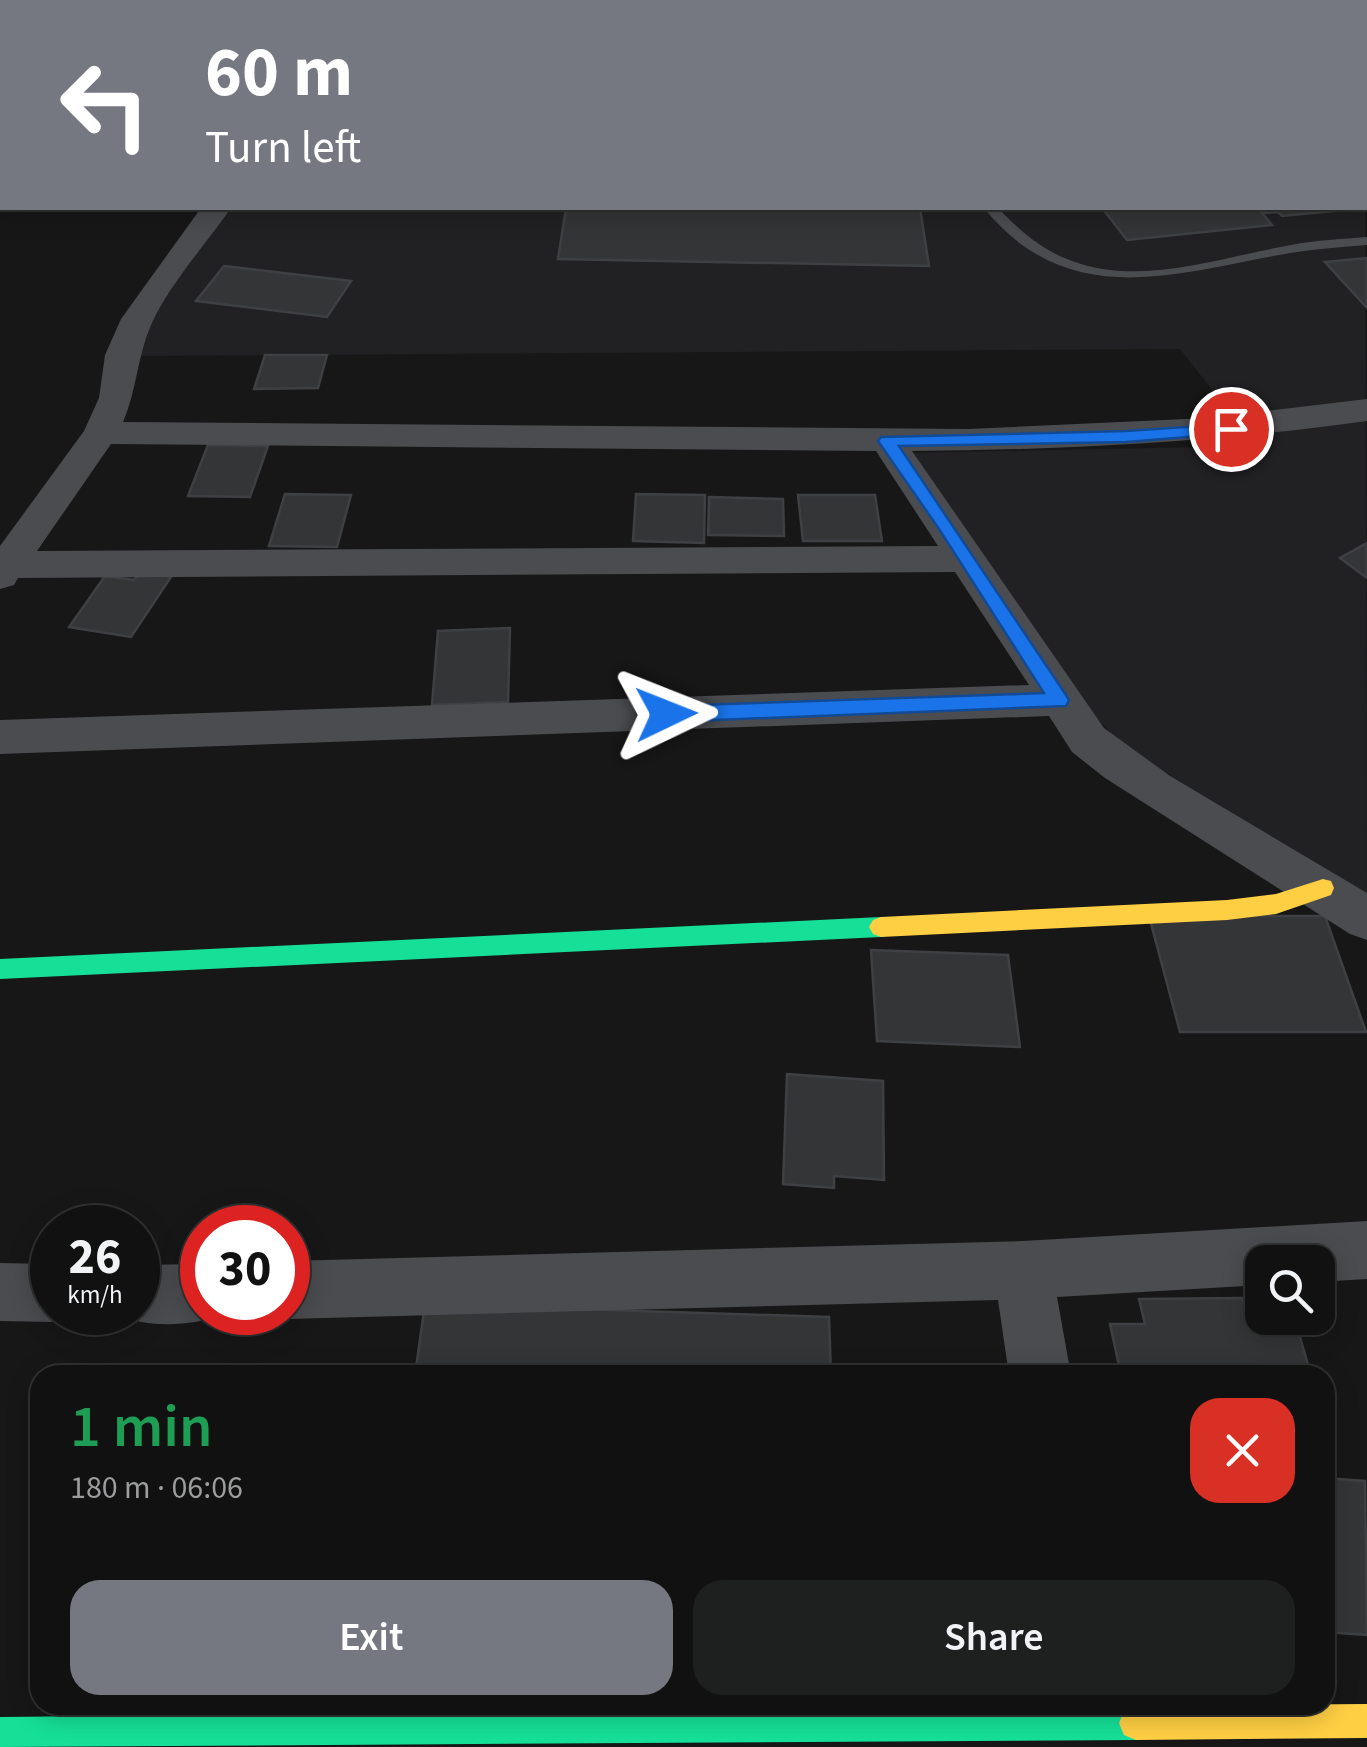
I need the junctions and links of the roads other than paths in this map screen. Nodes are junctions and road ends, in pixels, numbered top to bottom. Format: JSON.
{"nodes":[{"id":1,"x":215,"y":210,"type":"edge"},
{"id":2,"x":993,"y":210,"type":"edge"},
{"id":3,"x":1367,"y":240,"type":"edge"},
{"id":4,"x":1367,"y":410,"type":"edge"},
{"id":5,"x":101,"y":434,"type":"junction"},
{"id":6,"x":887,"y":441,"type":"junction"},
{"id":7,"x":968,"y":559,"type":"junction"},
{"id":8,"x":4,"y":570,"type":"edge"},
{"id":9,"x":1059,"y":700,"type":"junction"},
{"id":10,"x":0,"y":738,"type":"edge"},
{"id":11,"x":1324,"y":888,"type":"junction"},
{"id":12,"x":1367,"y":919,"type":"edge"},
{"id":13,"x":0,"y":970,"type":"edge"},
{"id":14,"x":1367,"y":1250,"type":"edge"},
{"id":15,"x":1023,"y":1270,"type":"junction"},
{"id":16,"x":310,"y":1289,"type":"edge"},
{"id":17,"x":0,"y":1292,"type":"edge"},
{"id":18,"x":30,"y":1293,"type":"edge"},
{"id":19,"x":1038,"y":1365,"type":"edge"},
{"id":20,"x":1367,"y":1721,"type":"edge"},
{"id":21,"x":1095,"y":1726,"type":"edge"},
{"id":22,"x":0,"y":1734,"type":"edge"}],
"edges":[{"from":1,"to":5,"type":"street"},
{"from":2,"to":3,"type":"lane"},
{"from":4,"to":6,"type":"street"},
{"from":5,"to":6,"type":"street"},
{"from":5,"to":8,"type":"street"},
{"from":6,"to":7,"type":"street"},
{"from":7,"to":8,"type":"street"},
{"from":7,"to":9,"type":"street"},
{"from":9,"to":10,"type":"street"},
{"from":9,"to":11,"type":"street"},
{"from":11,"to":12,"type":"street"},
{"from":11,"to":13,"type":"street"},
{"from":14,"to":15,"type":"street"},
{"from":15,"to":16,"type":"street"},
{"from":15,"to":19,"type":"street"},
{"from":17,"to":18,"type":"street"},
{"from":20,"to":21,"type":"street"},
{"from":21,"to":22,"type":"street"}]}
